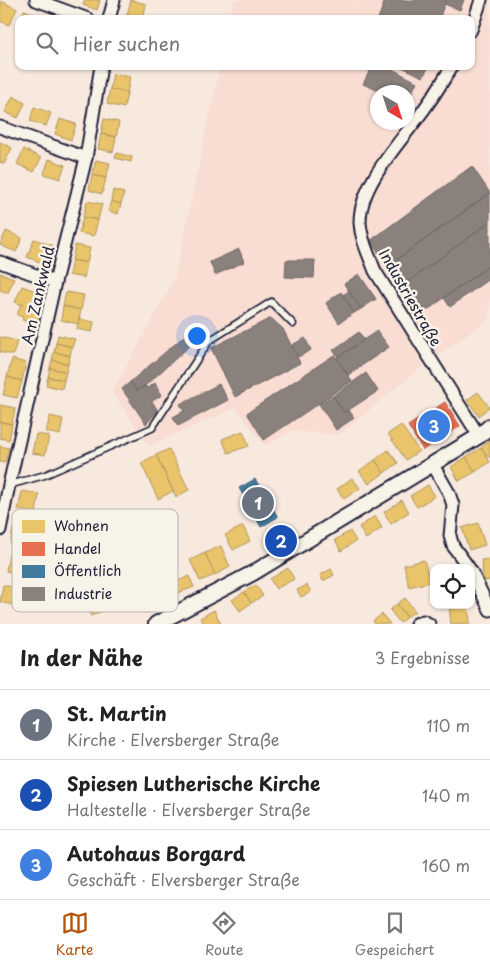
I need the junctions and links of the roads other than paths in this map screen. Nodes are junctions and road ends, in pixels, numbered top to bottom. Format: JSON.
{"nodes":[{"id":1,"x":36,"y":0,"type":"edge"},
{"id":2,"x":114,"y":0,"type":"edge"},
{"id":3,"x":482,"y":0,"type":"edge"},
{"id":4,"x":77,"y":15,"type":"edge"},
{"id":5,"x":110,"y":15,"type":"edge"},
{"id":6,"x":475,"y":19,"type":"edge"},
{"id":7,"x":100,"y":70,"type":"edge"},
{"id":8,"x":450,"y":70,"type":"edge"},
{"id":9,"x":0,"y":127,"type":"edge"},
{"id":10,"x":86,"y":158,"type":"junction"},
{"id":11,"x":0,"y":262,"type":"edge"},
{"id":12,"x":55,"y":282,"type":"junction"},
{"id":13,"x":293,"y":324,"type":"dead end"},
{"id":14,"x":490,"y":426,"type":"edge"},
{"id":15,"x":479,"y":436,"type":"junction"},
{"id":16,"x":433,"y":465,"type":"junction"},
{"id":17,"x":9,"y":484,"type":"junction"},
{"id":18,"x":0,"y":530,"type":"edge"},
{"id":19,"x":466,"y":564,"type":"edge"},
{"id":20,"x":475,"y":579,"type":"edge"},
{"id":21,"x":490,"y":610,"type":"edge"},
{"id":22,"x":163,"y":623,"type":"edge"},
{"id":23,"x":416,"y":624,"type":"edge"},
{"id":24,"x":429,"y":624,"type":"edge"}],
"edges":[{"from":1,"to":4,"type":"street"},
{"from":2,"to":5,"type":"street"},
{"from":3,"to":6,"type":"street"},
{"from":7,"to":10,"type":"street","name":"Am Zankwald"},
{"from":8,"to":15,"type":"street","name":"Industriestraße"},
{"from":9,"to":10,"type":"street"},
{"from":10,"to":12,"type":"street","name":"Am Zankwald"},
{"from":11,"to":12,"type":"street"},
{"from":12,"to":17,"type":"street","name":"Am Zankwald"},
{"from":13,"to":17,"type":"lane"},
{"from":14,"to":15,"type":"street"},
{"from":15,"to":16,"type":"street"},
{"from":16,"to":19,"type":"street"},
{"from":16,"to":22,"type":"street"},
{"from":17,"to":18,"type":"street","name":"Am Zankwald"},
{"from":20,"to":21,"type":"street"},
{"from":23,"to":24,"type":"street"}]}
